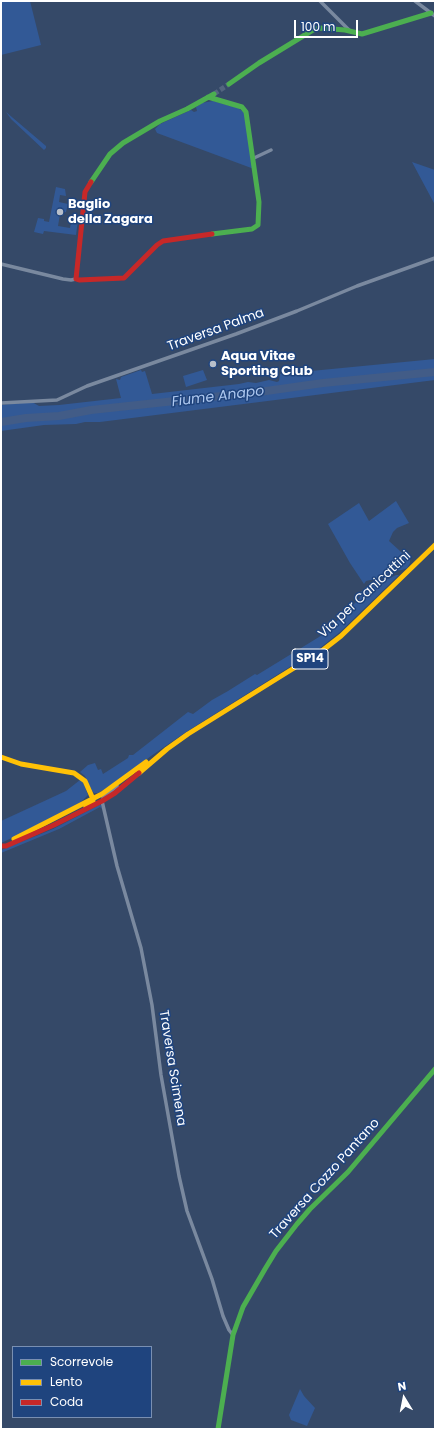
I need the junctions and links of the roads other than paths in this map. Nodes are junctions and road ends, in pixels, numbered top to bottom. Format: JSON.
{"nodes":[{"id":1,"x":320,"y":1,"type":"edge"},
{"id":2,"x":415,"y":1,"type":"edge"},
{"id":3,"x":433,"y":15,"type":"edge"},
{"id":4,"x":350,"y":31,"type":"junction"},
{"id":5,"x":229,"y":84,"type":"tunnel mouth"},
{"id":6,"x":214,"y":94,"type":"tunnel mouth"},
{"id":7,"x":208,"y":97,"type":"junction"},
{"id":8,"x":271,"y":150,"type":"dead end"},
{"id":9,"x":254,"y":158,"type":"junction"},
{"id":10,"x":435,"y":258,"type":"edge"},
{"id":11,"x":1,"y":264,"type":"edge"},
{"id":12,"x":76,"y":279,"type":"junction"},
{"id":13,"x":1,"y":403,"type":"edge"},
{"id":14,"x":435,"y":545,"type":"edge"},
{"id":15,"x":167,"y":749,"type":"junction"},
{"id":16,"x":1,"y":757,"type":"edge"},
{"id":17,"x":127,"y":777,"type":"junction"},
{"id":18,"x":93,"y":799,"type":"junction"},
{"id":19,"x":102,"y":801,"type":"junction"},
{"id":20,"x":54,"y":825,"type":"junction"},
{"id":21,"x":1,"y":846,"type":"edge"},
{"id":22,"x":435,"y":1069,"type":"edge"},
{"id":23,"x":233,"y":1334,"type":"junction"},
{"id":24,"x":218,"y":1429,"type":"edge"}],
"edges":[{"from":1,"to":4,"type":"street"},
{"from":2,"to":3,"type":"street"},
{"from":3,"to":4,"type":"street"},
{"from":4,"to":5,"type":"street"},
{"from":6,"to":7,"type":"street"},
{"from":7,"to":9,"type":"street"},
{"from":7,"to":12,"type":"street"},
{"from":8,"to":9,"type":"street"},
{"from":9,"to":12,"type":"street"},
{"from":10,"to":13,"type":"street","name":"Traversa Palma"},
{"from":11,"to":12,"type":"street"},
{"from":14,"to":15,"type":"street","name":"Via per Canicattini","number":"SP14"},
{"from":15,"to":17,"type":"street","name":"Via per Canicattini","number":"SP14"},
{"from":15,"to":19,"type":"street","name":"Via per Canicattini","number":"SP14"},
{"from":16,"to":18,"type":"street"},
{"from":17,"to":18,"type":"street","name":"Via per Canicattini","number":"SP14"},
{"from":17,"to":19,"type":"street"},
{"from":18,"to":19,"type":"street"},
{"from":18,"to":20,"type":"street"},
{"from":18,"to":21,"type":"street","name":"Via per Canicattini","number":"SP14"},
{"from":19,"to":20,"type":"street","name":"Via per Canicattini","number":"SP14"},
{"from":19,"to":23,"type":"street","name":"Traversa Scimena"},
{"from":20,"to":21,"type":"street","name":"Via per Canicattini","number":"SP14"},
{"from":22,"to":23,"type":"street","name":"Traversa Cozzo Pantano"},
{"from":23,"to":24,"type":"street","name":"Traversa Cozzo Pantano"}]}
